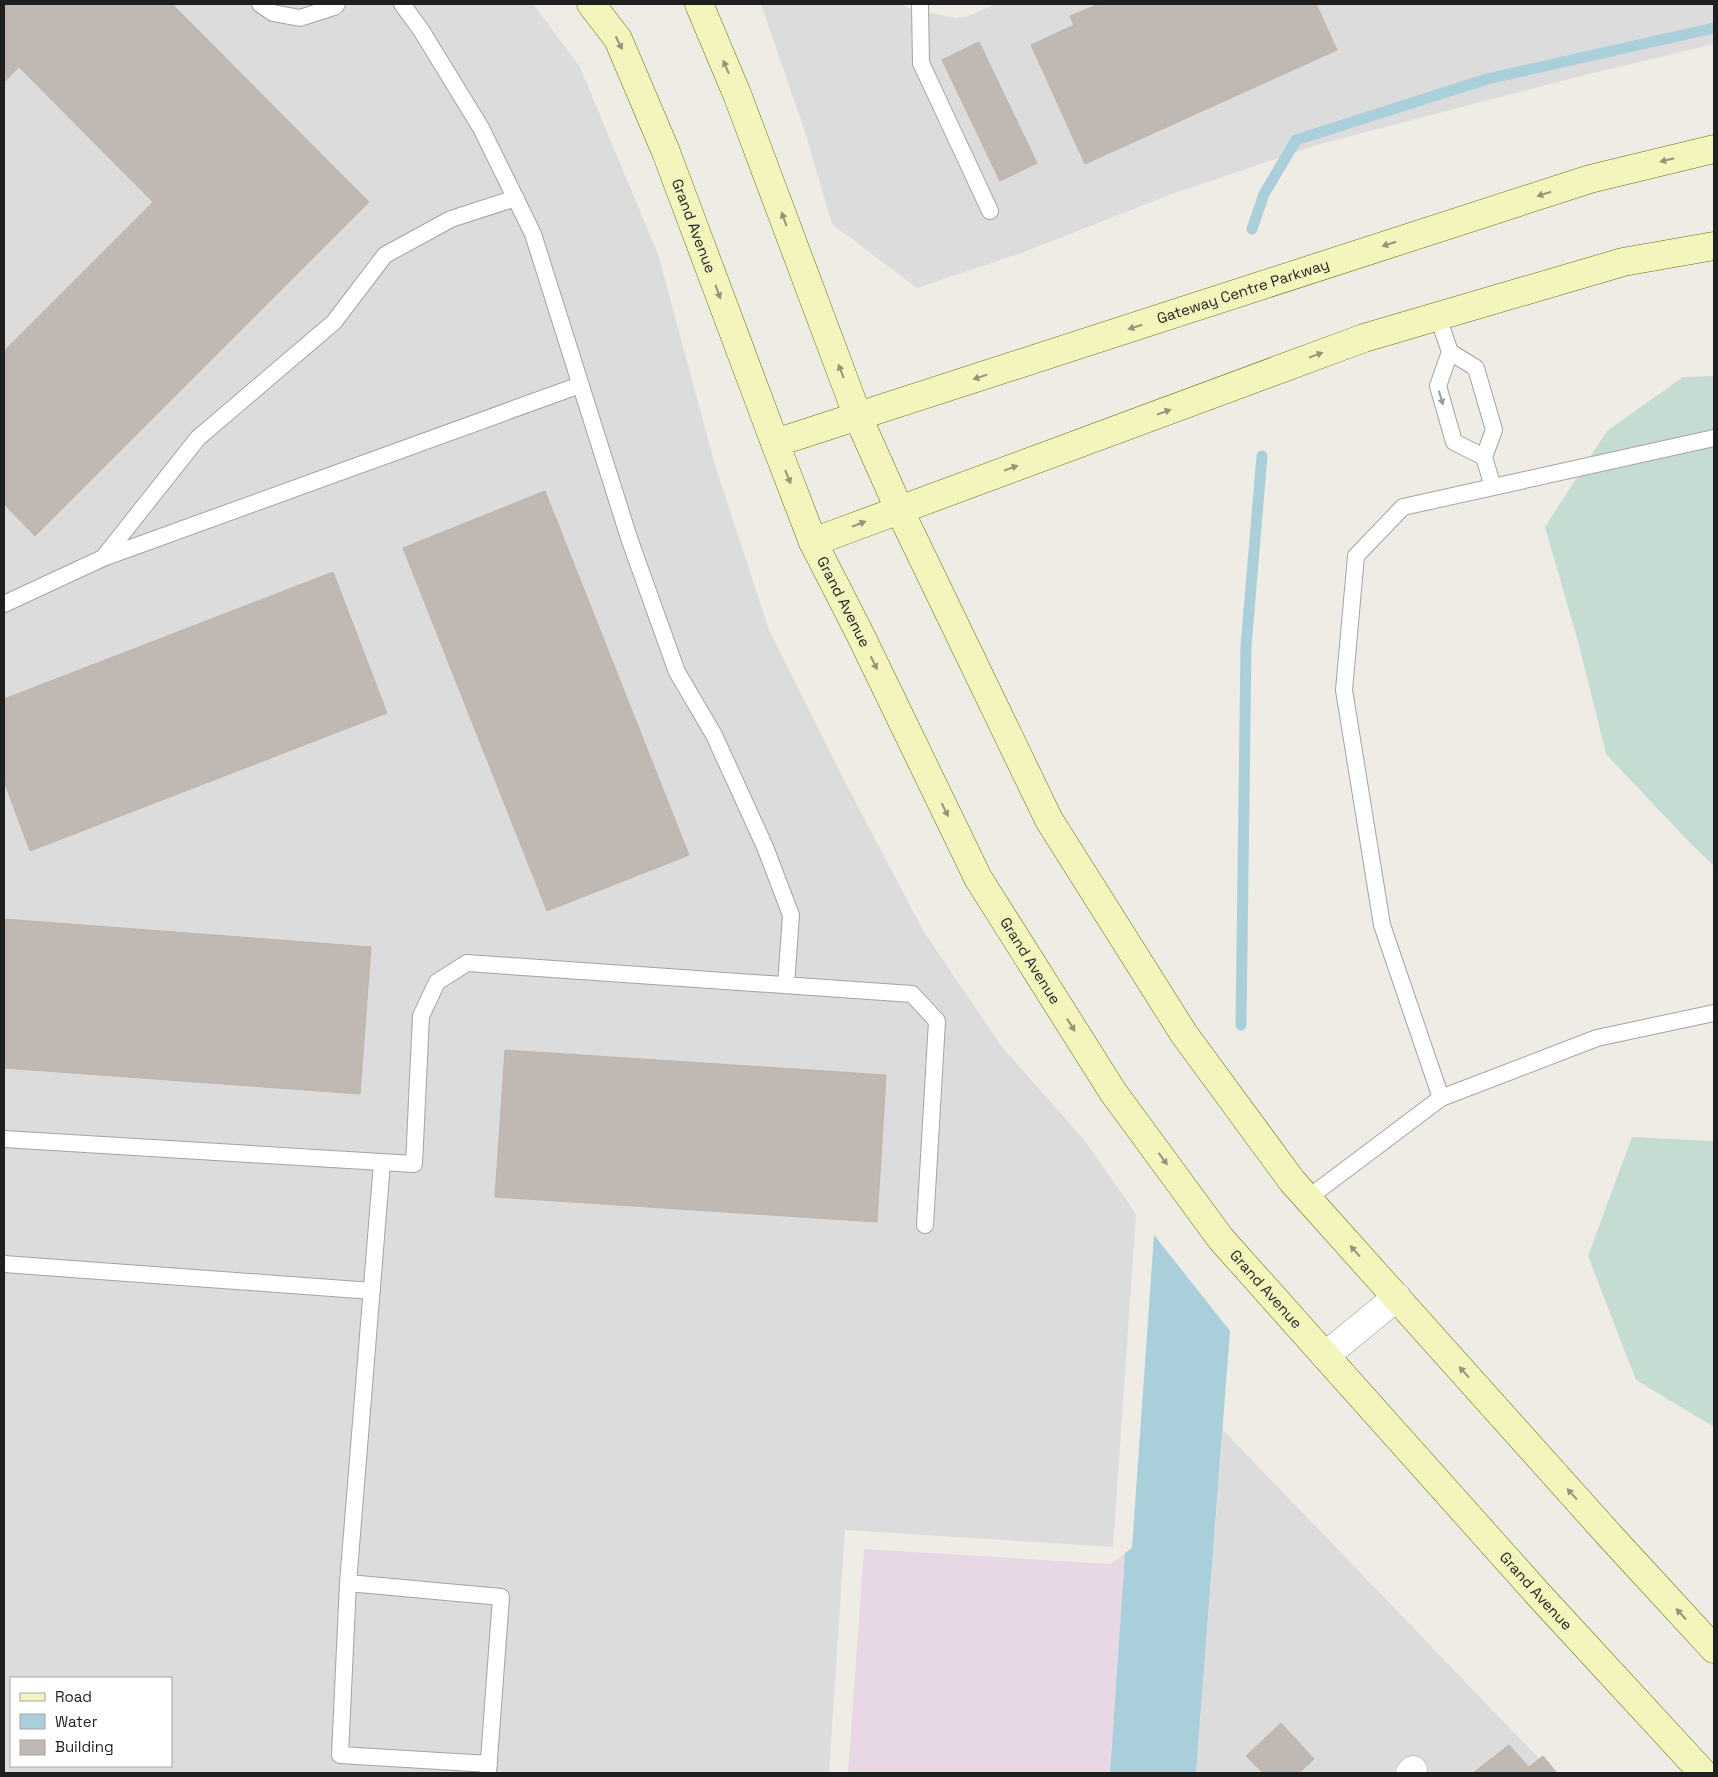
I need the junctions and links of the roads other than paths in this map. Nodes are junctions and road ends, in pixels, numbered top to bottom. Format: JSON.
{"nodes":[{"id":1,"x":260,"y":4,"type":"edge"},
{"id":2,"x":337,"y":4,"type":"edge"},
{"id":3,"x":402,"y":4,"type":"edge"},
{"id":4,"x":591,"y":4,"type":"edge"},
{"id":5,"x":699,"y":4,"type":"edge"},
{"id":6,"x":920,"y":4,"type":"edge"},
{"id":7,"x":1714,"y":149,"type":"edge"},
{"id":8,"x":516,"y":198,"type":"junction"},
{"id":9,"x":990,"y":211,"type":"dead end"},
{"id":10,"x":1714,"y":246,"type":"edge"},
{"id":11,"x":1438,"y":316,"type":"junction"},
{"id":12,"x":1450,"y":352,"type":"junction"},
{"id":13,"x":580,"y":384,"type":"junction"},
{"id":14,"x":858,"y":417,"type":"junction"},
{"id":15,"x":1714,"y":438,"type":"edge"},
{"id":16,"x":775,"y":443,"type":"junction"},
{"id":17,"x":1484,"y":457,"type":"junction"},
{"id":18,"x":1493,"y":487,"type":"junction"},
{"id":19,"x":899,"y":509,"type":"junction"},
{"id":20,"x":814,"y":542,"type":"junction"},
{"id":21,"x":103,"y":558,"type":"junction"},
{"id":22,"x":4,"y":604,"type":"edge"},
{"id":23,"x":786,"y":985,"type":"junction"},
{"id":24,"x":1714,"y":1013,"type":"edge"},
{"id":25,"x":1441,"y":1098,"type":"junction"},
{"id":26,"x":4,"y":1139,"type":"edge"},
{"id":27,"x":382,"y":1163,"type":"junction"},
{"id":28,"x":1308,"y":1198,"type":"junction"},
{"id":29,"x":925,"y":1225,"type":"dead end"},
{"id":30,"x":4,"y":1264,"type":"edge"},
{"id":31,"x":372,"y":1290,"type":"junction"},
{"id":32,"x":1397,"y":1297,"type":"junction"},
{"id":33,"x":1325,"y":1356,"type":"junction"},
{"id":34,"x":348,"y":1583,"type":"junction"},
{"id":35,"x":1714,"y":1649,"type":"edge"},
{"id":36,"x":489,"y":1769,"type":"edge"},
{"id":37,"x":1703,"y":1773,"type":"edge"}],
"edges":[{"from":1,"to":2,"type":"lane"},
{"from":3,"to":8,"type":"lane"},
{"from":4,"to":16,"type":"street","name":"Grand Avenue","one_way":true},
{"from":14,"to":5,"type":"street","one_way":true},
{"from":6,"to":9,"type":"lane"},
{"from":7,"to":14,"type":"street","name":"Gateway Centre Parkway","one_way":true},
{"from":8,"to":13,"type":"lane"},
{"from":8,"to":21,"type":"lane"},
{"from":10,"to":11,"type":"street"},
{"from":11,"to":12,"type":"lane"},
{"from":19,"to":11,"type":"street","one_way":true},
{"from":12,"to":17,"type":"lane"},
{"from":12,"to":17,"type":"lane","one_way":true},
{"from":13,"to":21,"type":"lane"},
{"from":13,"to":23,"type":"lane"},
{"from":14,"to":16,"type":"street","name":"Gateway Centre Parkway"},
{"from":14,"to":19,"type":"street"},
{"from":15,"to":18,"type":"lane"},
{"from":16,"to":20,"type":"street","name":"Grand Avenue","one_way":true},
{"from":17,"to":18,"type":"lane"},
{"from":18,"to":25,"type":"lane"},
{"from":20,"to":19,"type":"street","one_way":true},
{"from":19,"to":28,"type":"street"},
{"from":20,"to":33,"type":"street","name":"Grand Avenue","one_way":true},
{"from":21,"to":22,"type":"lane"},
{"from":23,"to":27,"type":"lane"},
{"from":23,"to":29,"type":"lane"},
{"from":24,"to":25,"type":"lane"},
{"from":25,"to":28,"type":"lane"},
{"from":26,"to":27,"type":"lane"},
{"from":27,"to":31,"type":"lane"},
{"from":32,"to":28,"type":"street","one_way":true},
{"from":30,"to":31,"type":"lane"},
{"from":31,"to":34,"type":"lane"},
{"from":32,"to":33,"type":"street"},
{"from":35,"to":32,"type":"street","one_way":true},
{"from":33,"to":37,"type":"street","name":"Grand Avenue"},
{"from":34,"to":36,"type":"lane"},
{"from":34,"to":36,"type":"lane"}]}
